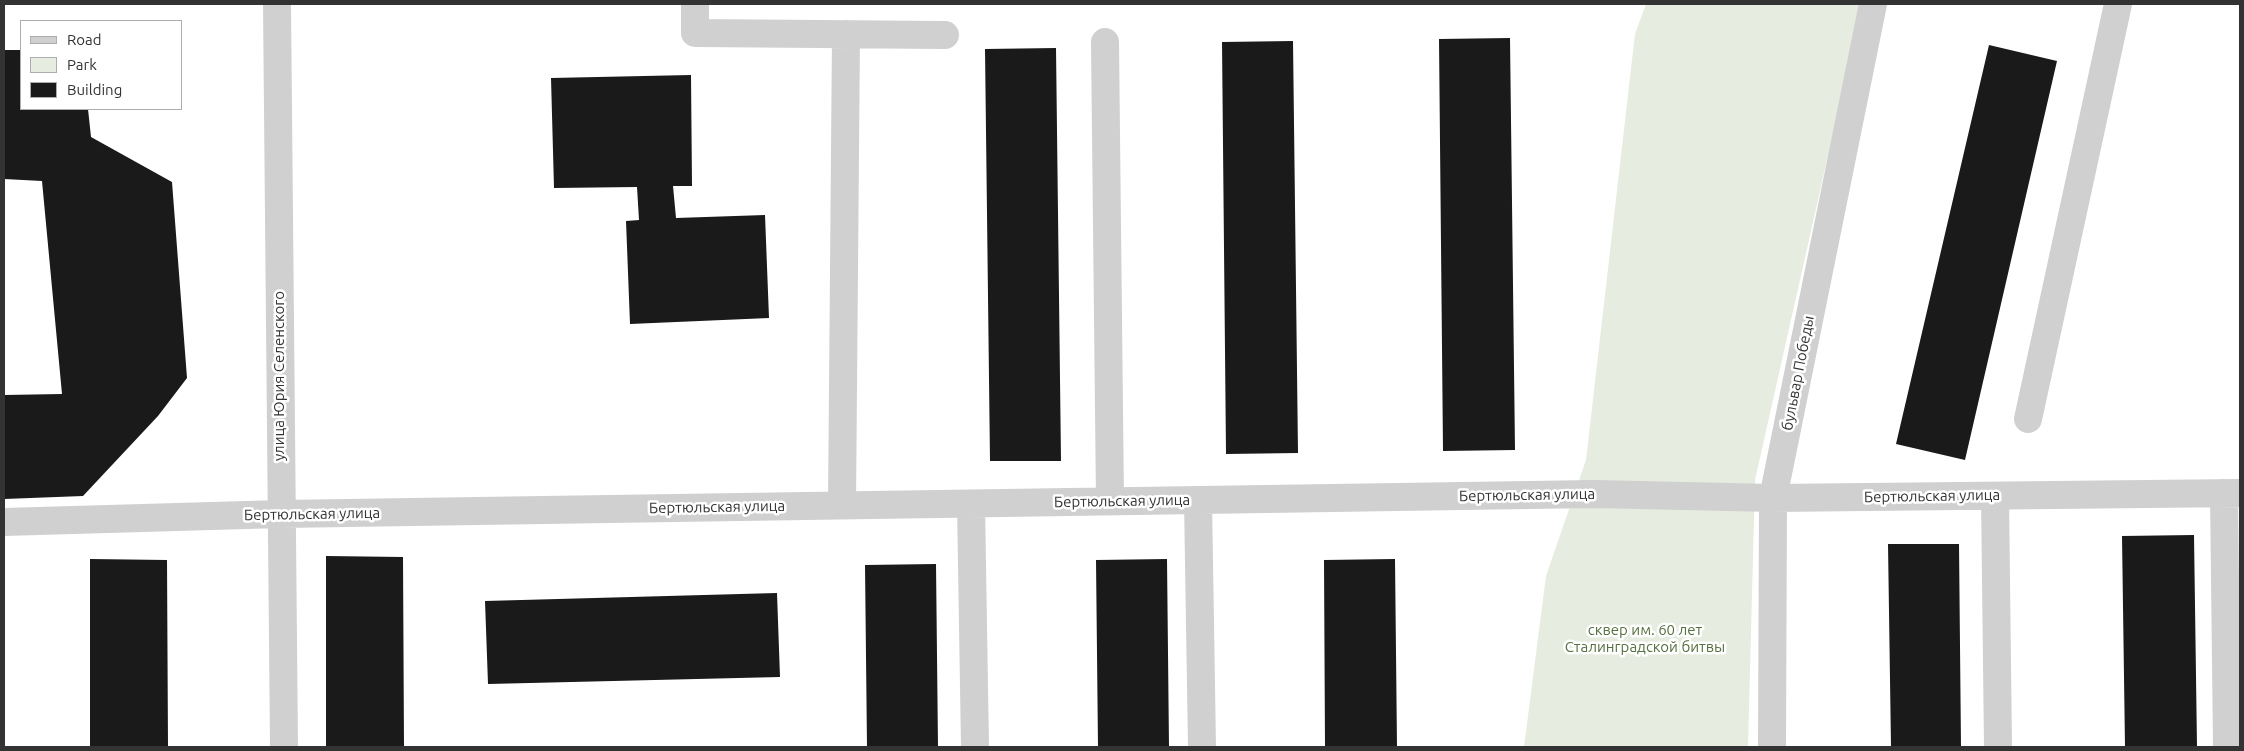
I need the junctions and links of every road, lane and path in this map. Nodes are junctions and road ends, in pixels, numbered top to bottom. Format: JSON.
{"nodes":[{"id":1,"x":276,"y":4,"type":"edge"},
{"id":2,"x":695,"y":4,"type":"edge"},
{"id":3,"x":1872,"y":4,"type":"edge"},
{"id":4,"x":2118,"y":4,"type":"edge"},
{"id":5,"x":846,"y":34,"type":"junction"},
{"id":6,"x":945,"y":35,"type":"dead end"},
{"id":7,"x":1105,"y":42,"type":"dead end"},
{"id":8,"x":2028,"y":419,"type":"dead end"},
{"id":9,"x":2232,"y":493,"type":"edge"},
{"id":10,"x":1995,"y":496,"type":"junction"},
{"id":11,"x":1773,"y":498,"type":"junction"},
{"id":12,"x":1198,"y":500,"type":"junction"},
{"id":13,"x":1110,"y":501,"type":"junction"},
{"id":14,"x":971,"y":504,"type":"junction"},
{"id":15,"x":842,"y":505,"type":"junction"},
{"id":16,"x":281,"y":514,"type":"junction"},
{"id":17,"x":4,"y":522,"type":"edge"},
{"id":18,"x":284,"y":747,"type":"edge"},
{"id":19,"x":975,"y":747,"type":"edge"},
{"id":20,"x":1202,"y":747,"type":"edge"},
{"id":21,"x":1772,"y":747,"type":"edge"},
{"id":22,"x":1998,"y":747,"type":"edge"},
{"id":23,"x":2227,"y":747,"type":"edge"}],
"edges":[{"from":1,"to":16,"type":"street","name":"улица Юрия Селенского"},
{"from":2,"to":5,"type":"street"},
{"from":3,"to":11,"type":"street","name":"бульвар Победы"},
{"from":4,"to":8,"type":"street"},
{"from":5,"to":6,"type":"street"},
{"from":5,"to":15,"type":"street"},
{"from":7,"to":13,"type":"street"},
{"from":9,"to":10,"type":"street","name":"Бертюльская улица"},
{"from":9,"to":23,"type":"street"},
{"from":10,"to":11,"type":"street","name":"Бертюльская улица"},
{"from":10,"to":22,"type":"street"},
{"from":11,"to":12,"type":"street","name":"Бертюльская улица"},
{"from":11,"to":21,"type":"street","name":"бульвар Победы"},
{"from":12,"to":13,"type":"street","name":"Бертюльская улица"},
{"from":12,"to":20,"type":"street"},
{"from":13,"to":14,"type":"street","name":"Бертюльская улица"},
{"from":14,"to":15,"type":"street","name":"Бертюльская улица"},
{"from":14,"to":19,"type":"street"},
{"from":15,"to":16,"type":"street","name":"Бертюльская улица"},
{"from":16,"to":17,"type":"street","name":"Бертюльская улица"},
{"from":16,"to":18,"type":"street","name":"улица Юрия Селенского"}]}
